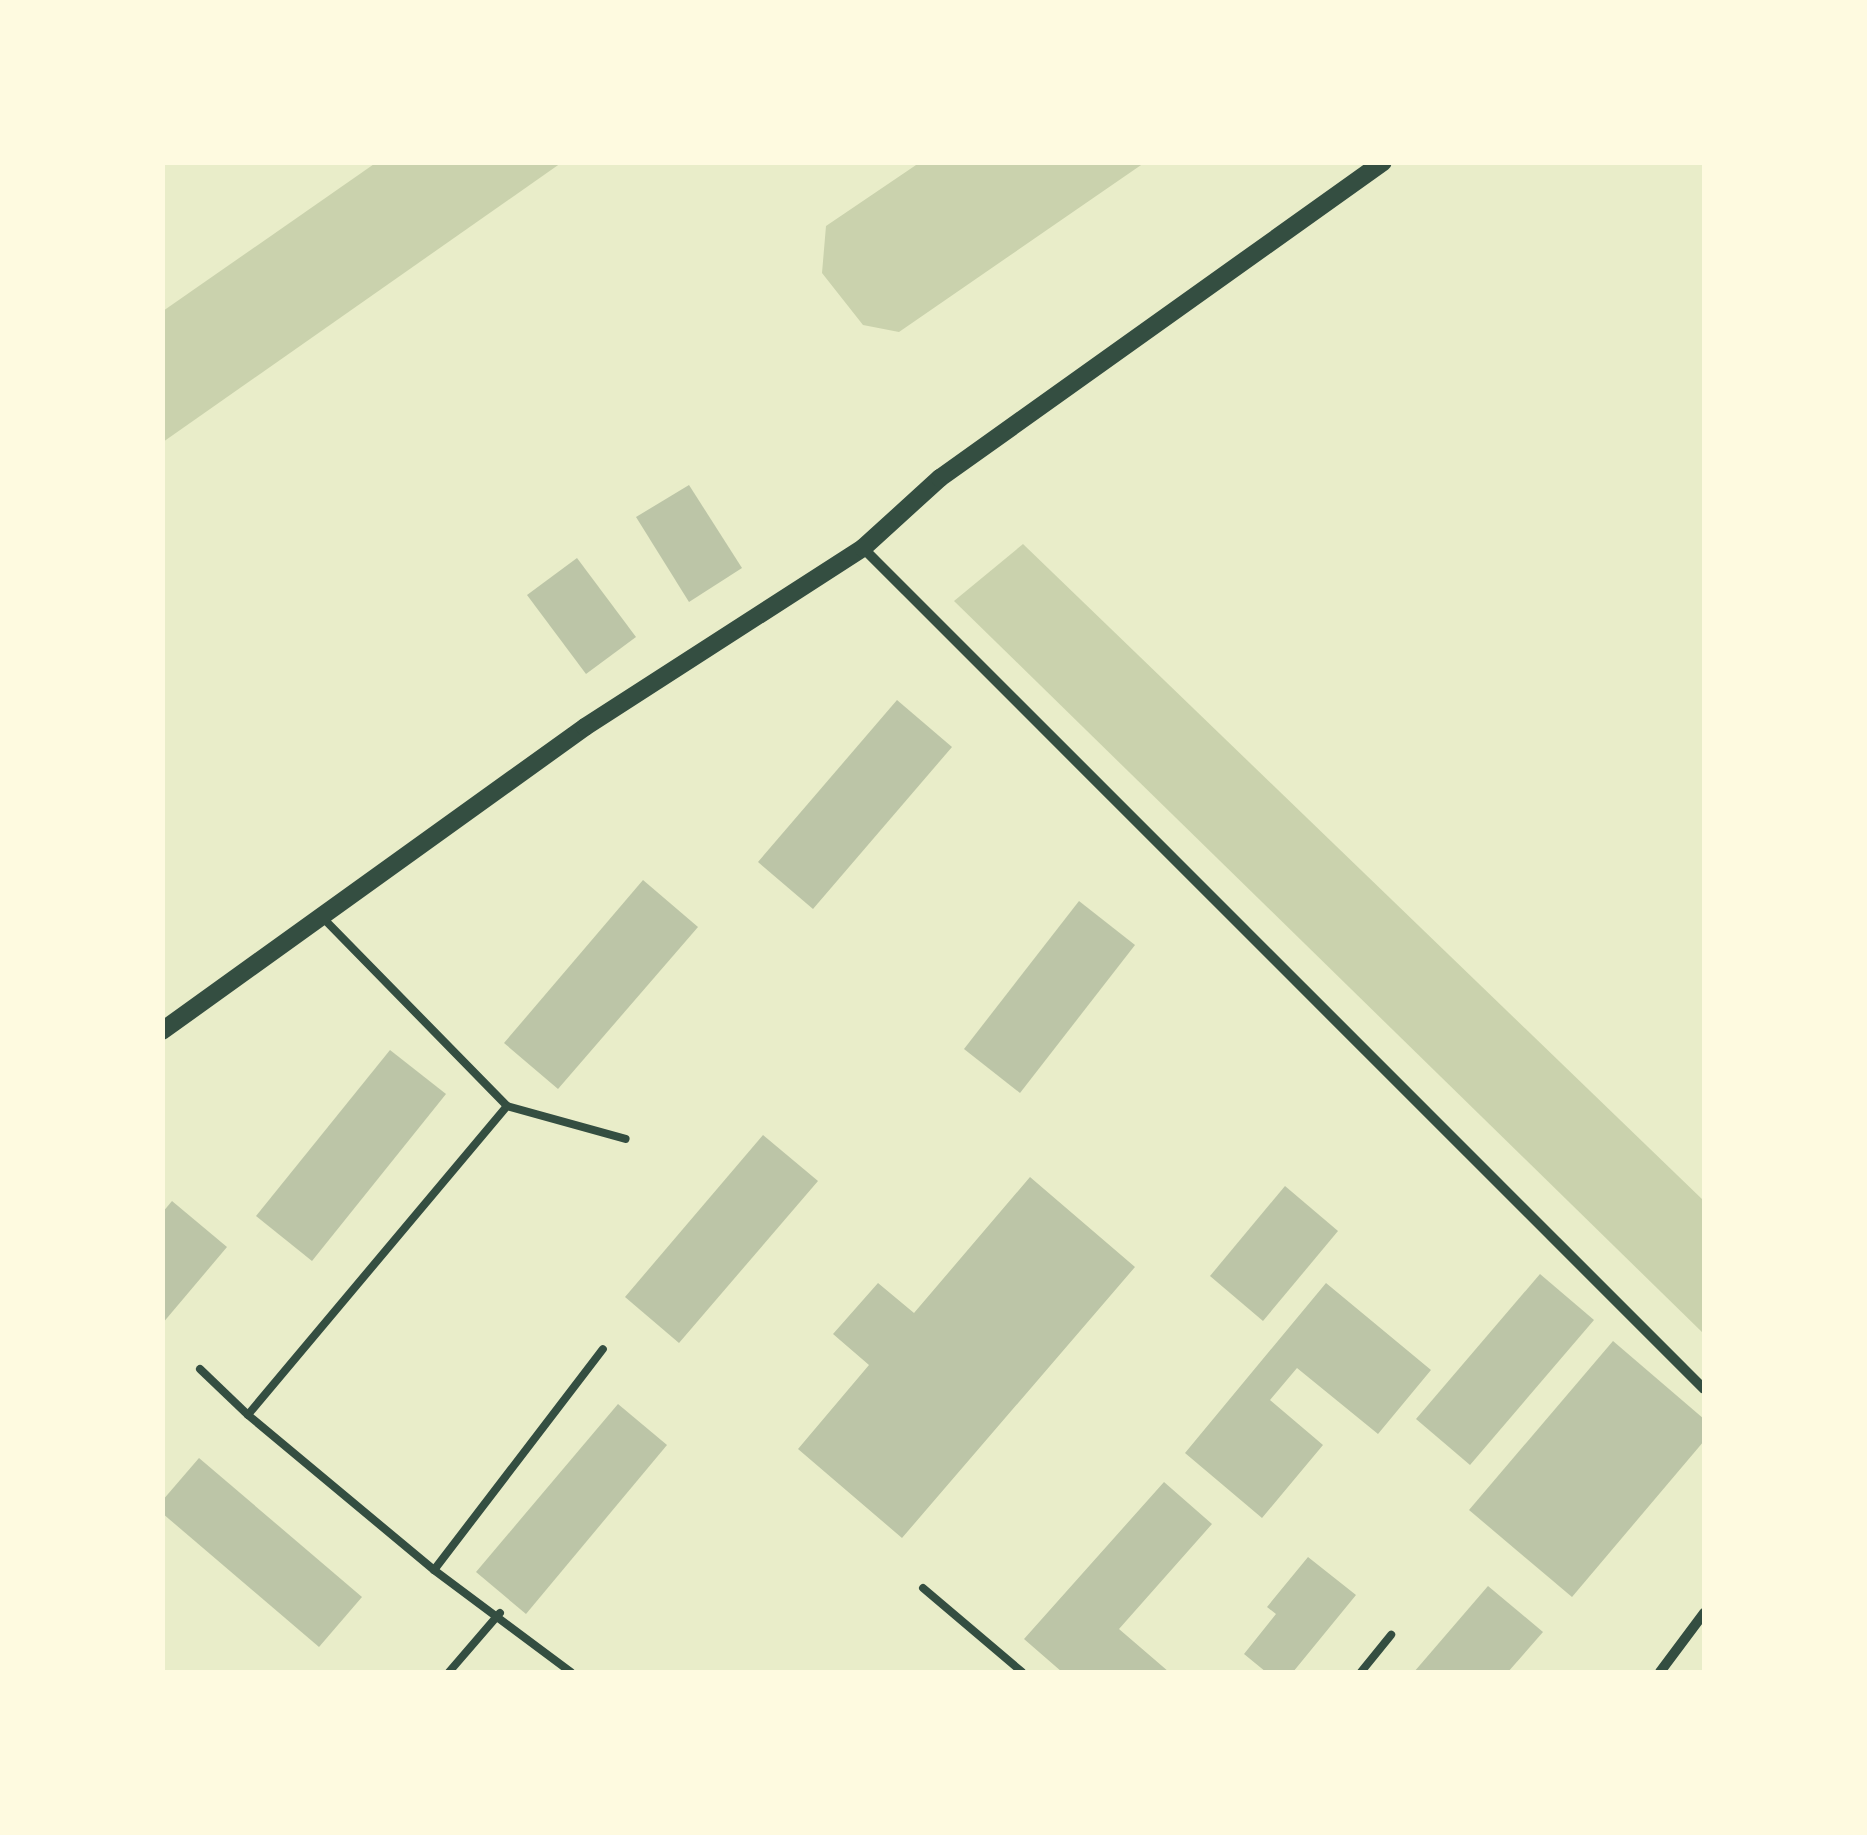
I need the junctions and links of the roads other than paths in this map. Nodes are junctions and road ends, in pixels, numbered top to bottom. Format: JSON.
{"nodes":[{"id":1,"x":1383,"y":162,"type":"edge"},
{"id":2,"x":864,"y":548,"type":"junction"},
{"id":3,"x":322,"y":917,"type":"junction"},
{"id":4,"x":162,"y":1031,"type":"edge"},
{"id":5,"x":507,"y":1106,"type":"junction"},
{"id":6,"x":626,"y":1139,"type":"dead end"},
{"id":7,"x":603,"y":1349,"type":"dead end"},
{"id":8,"x":200,"y":1369,"type":"dead end"},
{"id":9,"x":1704,"y":1389,"type":"edge"},
{"id":10,"x":248,"y":1415,"type":"junction"},
{"id":11,"x":434,"y":1570,"type":"junction"},
{"id":12,"x":924,"y":1588,"type":"dead end"},
{"id":13,"x":500,"y":1613,"type":"junction"},
{"id":14,"x":1704,"y":1613,"type":"edge"},
{"id":15,"x":1391,"y":1635,"type":"dead end"},
{"id":16,"x":449,"y":1672,"type":"edge"},
{"id":17,"x":571,"y":1672,"type":"edge"},
{"id":18,"x":1022,"y":1672,"type":"edge"},
{"id":19,"x":1360,"y":1672,"type":"edge"},
{"id":20,"x":1660,"y":1672,"type":"edge"}],
"edges":[{"from":1,"to":2,"type":"street"},
{"from":2,"to":3,"type":"street"},
{"from":2,"to":9,"type":"street"},
{"from":3,"to":4,"type":"street"},
{"from":3,"to":5,"type":"lane"},
{"from":5,"to":6,"type":"lane"},
{"from":5,"to":10,"type":"lane"},
{"from":7,"to":11,"type":"lane"},
{"from":8,"to":10,"type":"lane"},
{"from":10,"to":11,"type":"lane"},
{"from":11,"to":13,"type":"lane"},
{"from":12,"to":18,"type":"lane"},
{"from":13,"to":16,"type":"lane"},
{"from":13,"to":17,"type":"lane"},
{"from":14,"to":20,"type":"street"},
{"from":15,"to":19,"type":"lane"}]}
